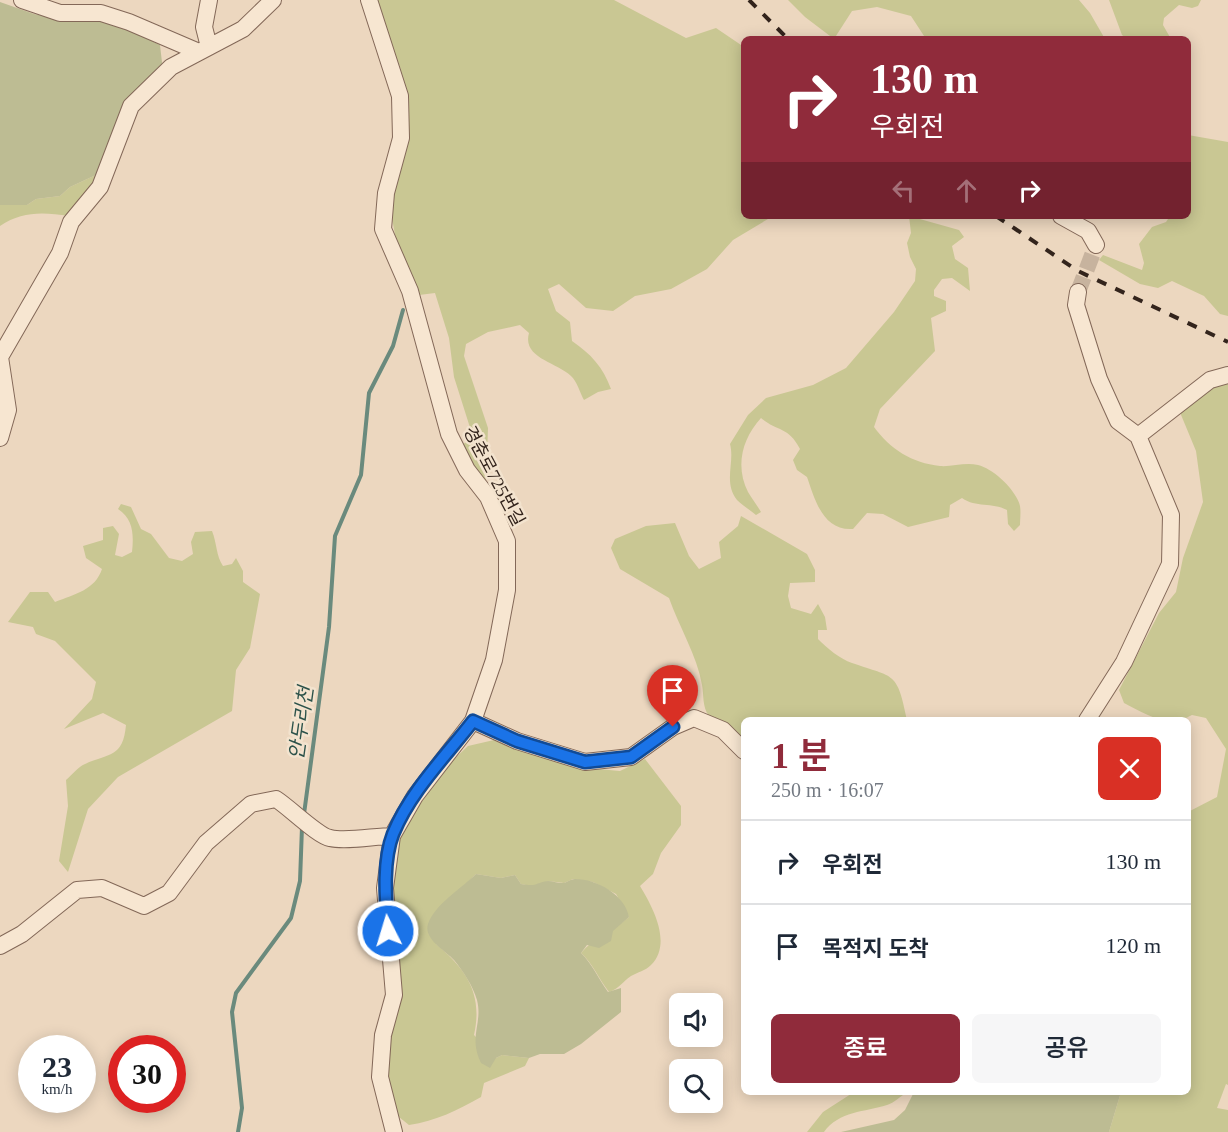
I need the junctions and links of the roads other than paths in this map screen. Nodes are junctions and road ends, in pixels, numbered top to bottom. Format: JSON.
{"nodes":[{"id":1,"x":22,"y":0,"type":"edge"},
{"id":2,"x":209,"y":0,"type":"edge"},
{"id":3,"x":273,"y":0,"type":"edge"},
{"id":4,"x":369,"y":0,"type":"edge"},
{"id":5,"x":204,"y":50,"type":"junction"},
{"id":6,"x":1066,"y":219,"type":"edge"},
{"id":7,"x":1096,"y":245,"type":"dead end"},
{"id":8,"x":1078,"y":292,"type":"tunnel mouth"},
{"id":9,"x":1228,"y":375,"type":"edge"},
{"id":10,"x":1138,"y":436,"type":"junction"},
{"id":11,"x":0,"y":438,"type":"edge"},
{"id":12,"x":1090,"y":717,"type":"edge"},
{"id":13,"x":473,"y":721,"type":"junction"},
{"id":14,"x":741,"y":748,"type":"edge"},
{"id":15,"x":392,"y":836,"type":"junction"},
{"id":16,"x":0,"y":946,"type":"edge"},
{"id":17,"x":394,"y":1132,"type":"edge"}],
"edges":[{"from":1,"to":5,"type":"street"},
{"from":2,"to":5,"type":"street"},
{"from":3,"to":5,"type":"street"},
{"from":4,"to":13,"type":"street","name":"경춘로725번길"},
{"from":5,"to":11,"type":"street"},
{"from":6,"to":7,"type":"street"},
{"from":8,"to":10,"type":"street"},
{"from":9,"to":10,"type":"street"},
{"from":10,"to":12,"type":"street"},
{"from":13,"to":14,"type":"street"},
{"from":13,"to":15,"type":"street","name":"경춘로725번길"},
{"from":15,"to":16,"type":"street"},
{"from":15,"to":17,"type":"street","name":"경춘로725번길"}]}
